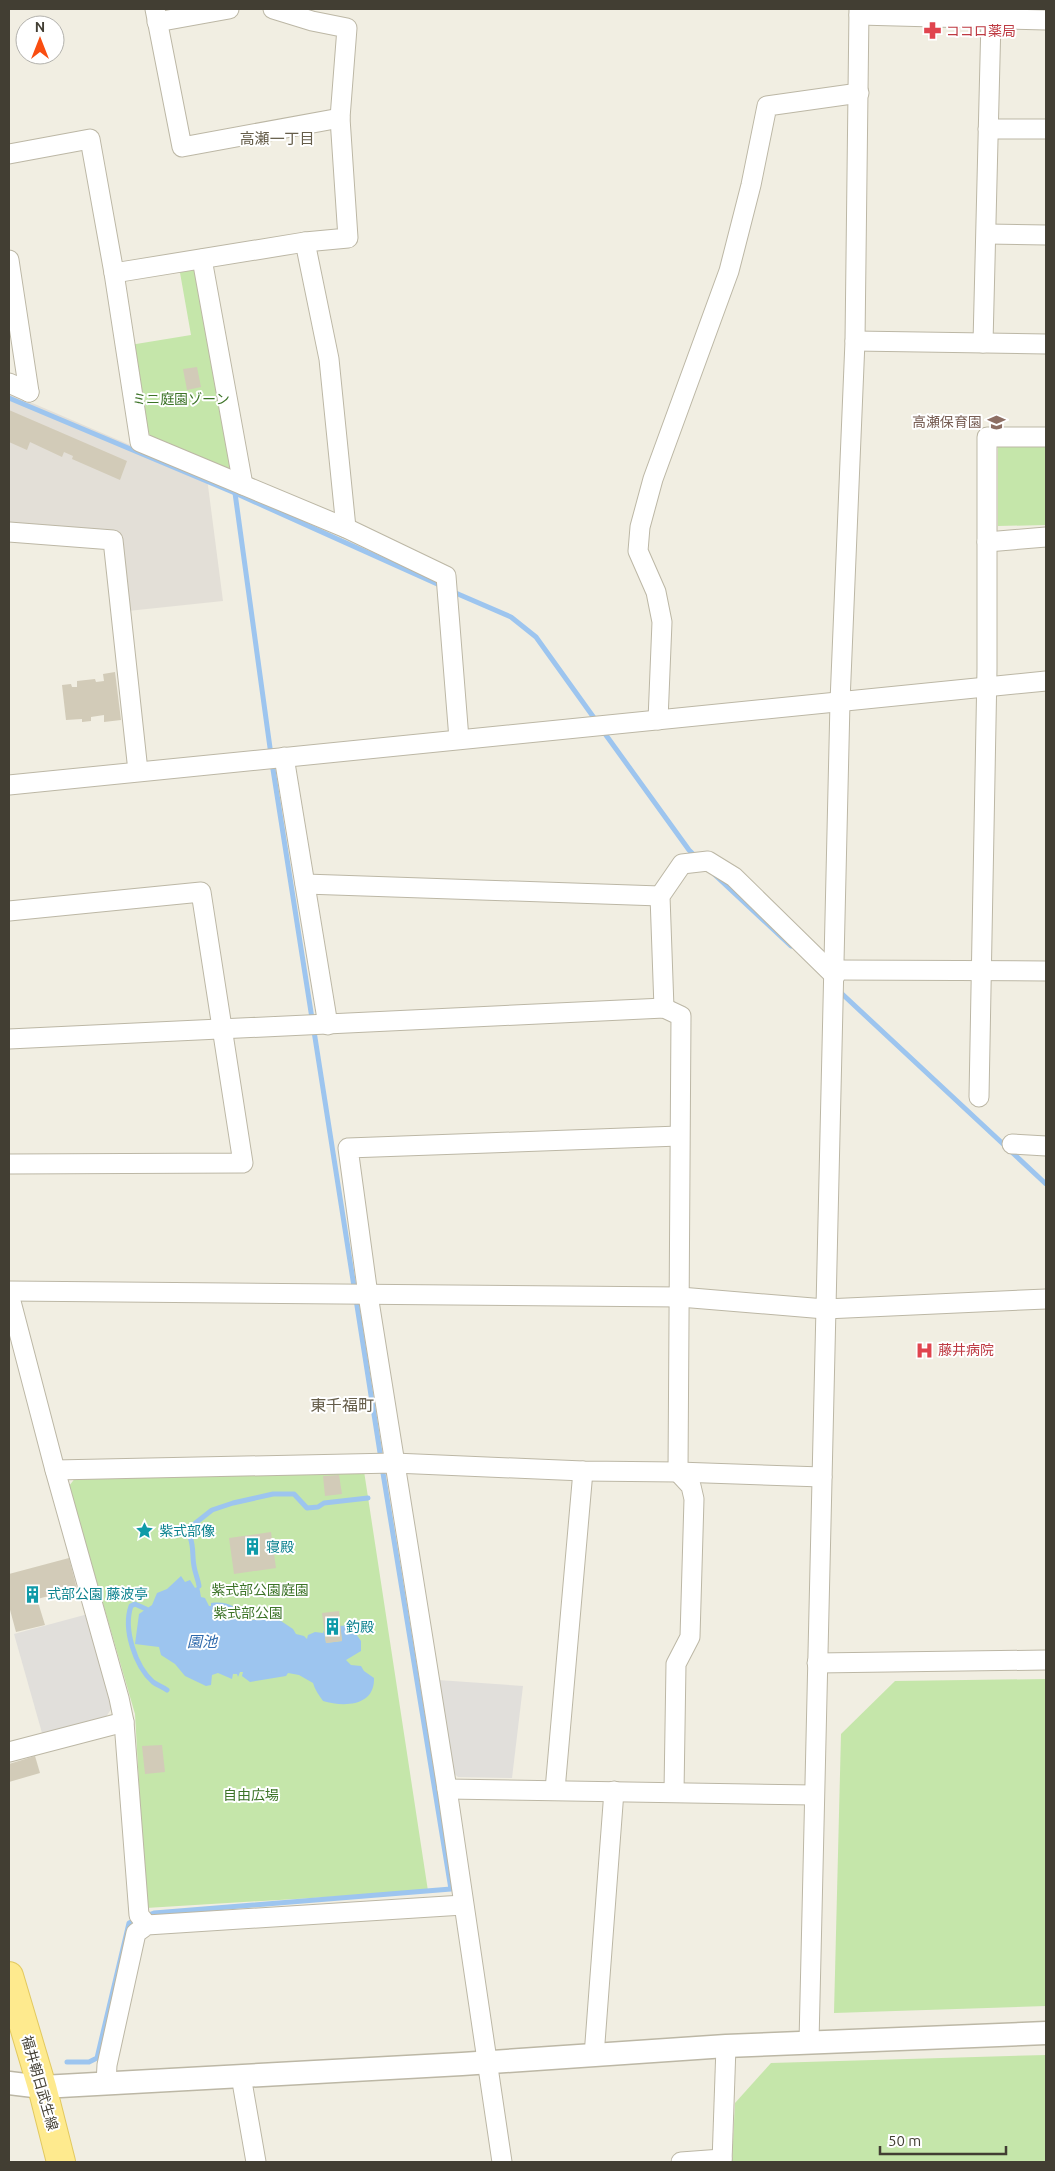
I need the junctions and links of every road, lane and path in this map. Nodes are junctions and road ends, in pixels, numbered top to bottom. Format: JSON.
{"nodes":[{"id":1,"x":228,"y":9,"type":"edge"},
{"id":2,"x":273,"y":9,"type":"edge"},
{"id":3,"x":859,"y":12,"type":"edge"},
{"id":4,"x":156,"y":15,"type":"edge"},
{"id":5,"x":991,"y":19,"type":"junction"},
{"id":6,"x":1046,"y":20,"type":"edge"},
{"id":7,"x":859,"y":93,"type":"junction"},
{"id":8,"x":340,"y":118,"type":"junction"},
{"id":9,"x":988,"y":129,"type":"junction"},
{"id":10,"x":1046,"y":129,"type":"edge"},
{"id":11,"x":9,"y":154,"type":"edge"},
{"id":12,"x":987,"y":234,"type":"junction"},
{"id":13,"x":1046,"y":235,"type":"edge"},
{"id":14,"x":305,"y":242,"type":"junction"},
{"id":15,"x":202,"y":259,"type":"junction"},
{"id":16,"x":9,"y":260,"type":"edge"},
{"id":17,"x":114,"y":273,"type":"junction"},
{"id":18,"x":855,"y":342,"type":"junction"},
{"id":19,"x":983,"y":343,"type":"junction"},
{"id":20,"x":1046,"y":344,"type":"edge"},
{"id":21,"x":9,"y":383,"type":"edge"},
{"id":22,"x":1046,"y":437,"type":"edge"},
{"id":23,"x":243,"y":485,"type":"junction"},
{"id":24,"x":346,"y":528,"type":"junction"},
{"id":25,"x":9,"y":532,"type":"edge"},
{"id":26,"x":1046,"y":537,"type":"edge"},
{"id":27,"x":987,"y":542,"type":"junction"},
{"id":28,"x":1046,"y":682,"type":"edge"},
{"id":29,"x":986,"y":687,"type":"junction"},
{"id":30,"x":840,"y":702,"type":"junction"},
{"id":31,"x":658,"y":720,"type":"junction"},
{"id":32,"x":459,"y":739,"type":"junction"},
{"id":33,"x":284,"y":757,"type":"junction"},
{"id":34,"x":138,"y":771,"type":"junction"},
{"id":35,"x":9,"y":785,"type":"edge"},
{"id":36,"x":305,"y":884,"type":"junction"},
{"id":37,"x":660,"y":896,"type":"junction"},
{"id":38,"x":9,"y":911,"type":"edge"},
{"id":39,"x":981,"y":971,"type":"junction"},
{"id":40,"x":1046,"y":971,"type":"edge"},
{"id":41,"x":835,"y":973,"type":"junction"},
{"id":42,"x":664,"y":1008,"type":"junction"},
{"id":43,"x":328,"y":1024,"type":"junction"},
{"id":44,"x":223,"y":1029,"type":"junction"},
{"id":45,"x":9,"y":1039,"type":"edge"},
{"id":46,"x":979,"y":1097,"type":"dead end"},
{"id":47,"x":679,"y":1136,"type":"junction"},
{"id":48,"x":1012,"y":1144,"type":"dead end"},
{"id":49,"x":1046,"y":1146,"type":"edge"},
{"id":50,"x":9,"y":1164,"type":"edge"},
{"id":51,"x":9,"y":1292,"type":"edge"},
{"id":52,"x":368,"y":1295,"type":"junction"},
{"id":53,"x":680,"y":1297,"type":"junction"},
{"id":54,"x":1046,"y":1299,"type":"edge"},
{"id":55,"x":825,"y":1309,"type":"junction"},
{"id":56,"x":394,"y":1463,"type":"junction"},
{"id":57,"x":55,"y":1470,"type":"junction"},
{"id":58,"x":583,"y":1471,"type":"junction"},
{"id":59,"x":678,"y":1472,"type":"junction"},
{"id":60,"x":822,"y":1477,"type":"junction"},
{"id":61,"x":1046,"y":1660,"type":"edge"},
{"id":62,"x":817,"y":1663,"type":"junction"},
{"id":63,"x":124,"y":1722,"type":"junction"},
{"id":64,"x":9,"y":1752,"type":"edge"},
{"id":65,"x":447,"y":1789,"type":"junction"},
{"id":66,"x":555,"y":1790,"type":"junction"},
{"id":67,"x":614,"y":1791,"type":"junction"},
{"id":68,"x":674,"y":1792,"type":"junction"},
{"id":69,"x":814,"y":1795,"type":"junction"},
{"id":70,"x":463,"y":1905,"type":"junction"},
{"id":71,"x":147,"y":1925,"type":"junction"},
{"id":72,"x":9,"y":1976,"type":"edge"},
{"id":73,"x":1046,"y":2033,"type":"edge"},
{"id":74,"x":809,"y":2042,"type":"junction"},
{"id":75,"x":726,"y":2046,"type":"junction"},
{"id":76,"x":594,"y":2056,"type":"junction"},
{"id":77,"x":488,"y":2062,"type":"junction"},
{"id":78,"x":240,"y":2076,"type":"junction"},
{"id":79,"x":9,"y":2083,"type":"edge"},
{"id":80,"x":106,"y":2083,"type":"junction"},
{"id":81,"x":42,"y":2087,"type":"junction"},
{"id":82,"x":722,"y":2161,"type":"edge"},
{"id":83,"x":61,"y":2162,"type":"edge"},
{"id":84,"x":256,"y":2162,"type":"edge"},
{"id":85,"x":502,"y":2162,"type":"edge"},
{"id":86,"x":681,"y":2162,"type":"edge"}],
"edges":[{"from":1,"to":4,"type":"street"},
{"from":2,"to":8,"type":"street"},
{"from":3,"to":5,"type":"street"},
{"from":3,"to":7,"type":"street"},
{"from":4,"to":8,"type":"street"},
{"from":5,"to":6,"type":"street"},
{"from":5,"to":9,"type":"street"},
{"from":7,"to":18,"type":"street"},
{"from":7,"to":31,"type":"street"},
{"from":8,"to":14,"type":"street"},
{"from":9,"to":10,"type":"street"},
{"from":9,"to":12,"type":"street"},
{"from":11,"to":17,"type":"street"},
{"from":12,"to":13,"type":"street"},
{"from":12,"to":19,"type":"street"},
{"from":14,"to":15,"type":"street"},
{"from":14,"to":24,"type":"street"},
{"from":15,"to":17,"type":"street"},
{"from":15,"to":23,"type":"street"},
{"from":16,"to":21,"type":"street"},
{"from":17,"to":23,"type":"street"},
{"from":18,"to":19,"type":"street"},
{"from":18,"to":30,"type":"street"},
{"from":19,"to":20,"type":"street"},
{"from":22,"to":27,"type":"street"},
{"from":23,"to":24,"type":"street"},
{"from":24,"to":32,"type":"street"},
{"from":25,"to":34,"type":"street"},
{"from":26,"to":27,"type":"street"},
{"from":27,"to":29,"type":"street"},
{"from":28,"to":29,"type":"street"},
{"from":29,"to":30,"type":"street"},
{"from":29,"to":39,"type":"street"},
{"from":30,"to":31,"type":"street"},
{"from":30,"to":41,"type":"street"},
{"from":31,"to":32,"type":"street"},
{"from":32,"to":33,"type":"street"},
{"from":33,"to":34,"type":"street"},
{"from":33,"to":36,"type":"street"},
{"from":34,"to":35,"type":"street"},
{"from":36,"to":37,"type":"street"},
{"from":36,"to":43,"type":"street"},
{"from":37,"to":41,"type":"street"},
{"from":37,"to":42,"type":"street"},
{"from":38,"to":44,"type":"street"},
{"from":39,"to":40,"type":"street"},
{"from":39,"to":41,"type":"street"},
{"from":39,"to":46,"type":"street"},
{"from":41,"to":55,"type":"street"},
{"from":42,"to":43,"type":"street"},
{"from":42,"to":47,"type":"street"},
{"from":43,"to":44,"type":"street"},
{"from":44,"to":45,"type":"street"},
{"from":44,"to":50,"type":"street"},
{"from":47,"to":52,"type":"street"},
{"from":47,"to":53,"type":"street"},
{"from":48,"to":49,"type":"street"},
{"from":51,"to":52,"type":"street"},
{"from":51,"to":57,"type":"street"},
{"from":52,"to":53,"type":"street"},
{"from":52,"to":56,"type":"street"},
{"from":53,"to":55,"type":"street"},
{"from":53,"to":59,"type":"street"},
{"from":54,"to":55,"type":"street"},
{"from":55,"to":60,"type":"street"},
{"from":56,"to":57,"type":"street"},
{"from":56,"to":58,"type":"street"},
{"from":56,"to":65,"type":"street"},
{"from":57,"to":63,"type":"street"},
{"from":58,"to":59,"type":"street"},
{"from":58,"to":66,"type":"street"},
{"from":59,"to":60,"type":"street"},
{"from":59,"to":68,"type":"street"},
{"from":60,"to":62,"type":"street"},
{"from":61,"to":62,"type":"street"},
{"from":62,"to":69,"type":"street"},
{"from":63,"to":64,"type":"street"},
{"from":63,"to":71,"type":"street"},
{"from":65,"to":66,"type":"street"},
{"from":65,"to":70,"type":"street"},
{"from":66,"to":67,"type":"street"},
{"from":67,"to":68,"type":"street"},
{"from":67,"to":76,"type":"street"},
{"from":68,"to":69,"type":"street"},
{"from":69,"to":74,"type":"street"},
{"from":70,"to":71,"type":"street"},
{"from":70,"to":77,"type":"street"},
{"from":71,"to":80,"type":"street"},
{"from":72,"to":81,"type":"main road","name":"福井朝日武生線"},
{"from":73,"to":74,"type":"street"},
{"from":74,"to":75,"type":"street"},
{"from":75,"to":76,"type":"street"},
{"from":75,"to":82,"type":"street"},
{"from":76,"to":77,"type":"street"},
{"from":77,"to":78,"type":"street"},
{"from":77,"to":85,"type":"street"},
{"from":78,"to":80,"type":"street"},
{"from":78,"to":84,"type":"street"},
{"from":79,"to":81,"type":"street"},
{"from":80,"to":81,"type":"street"},
{"from":81,"to":83,"type":"main road","name":"福井朝日武生線"},
{"from":82,"to":86,"type":"street"}]}
